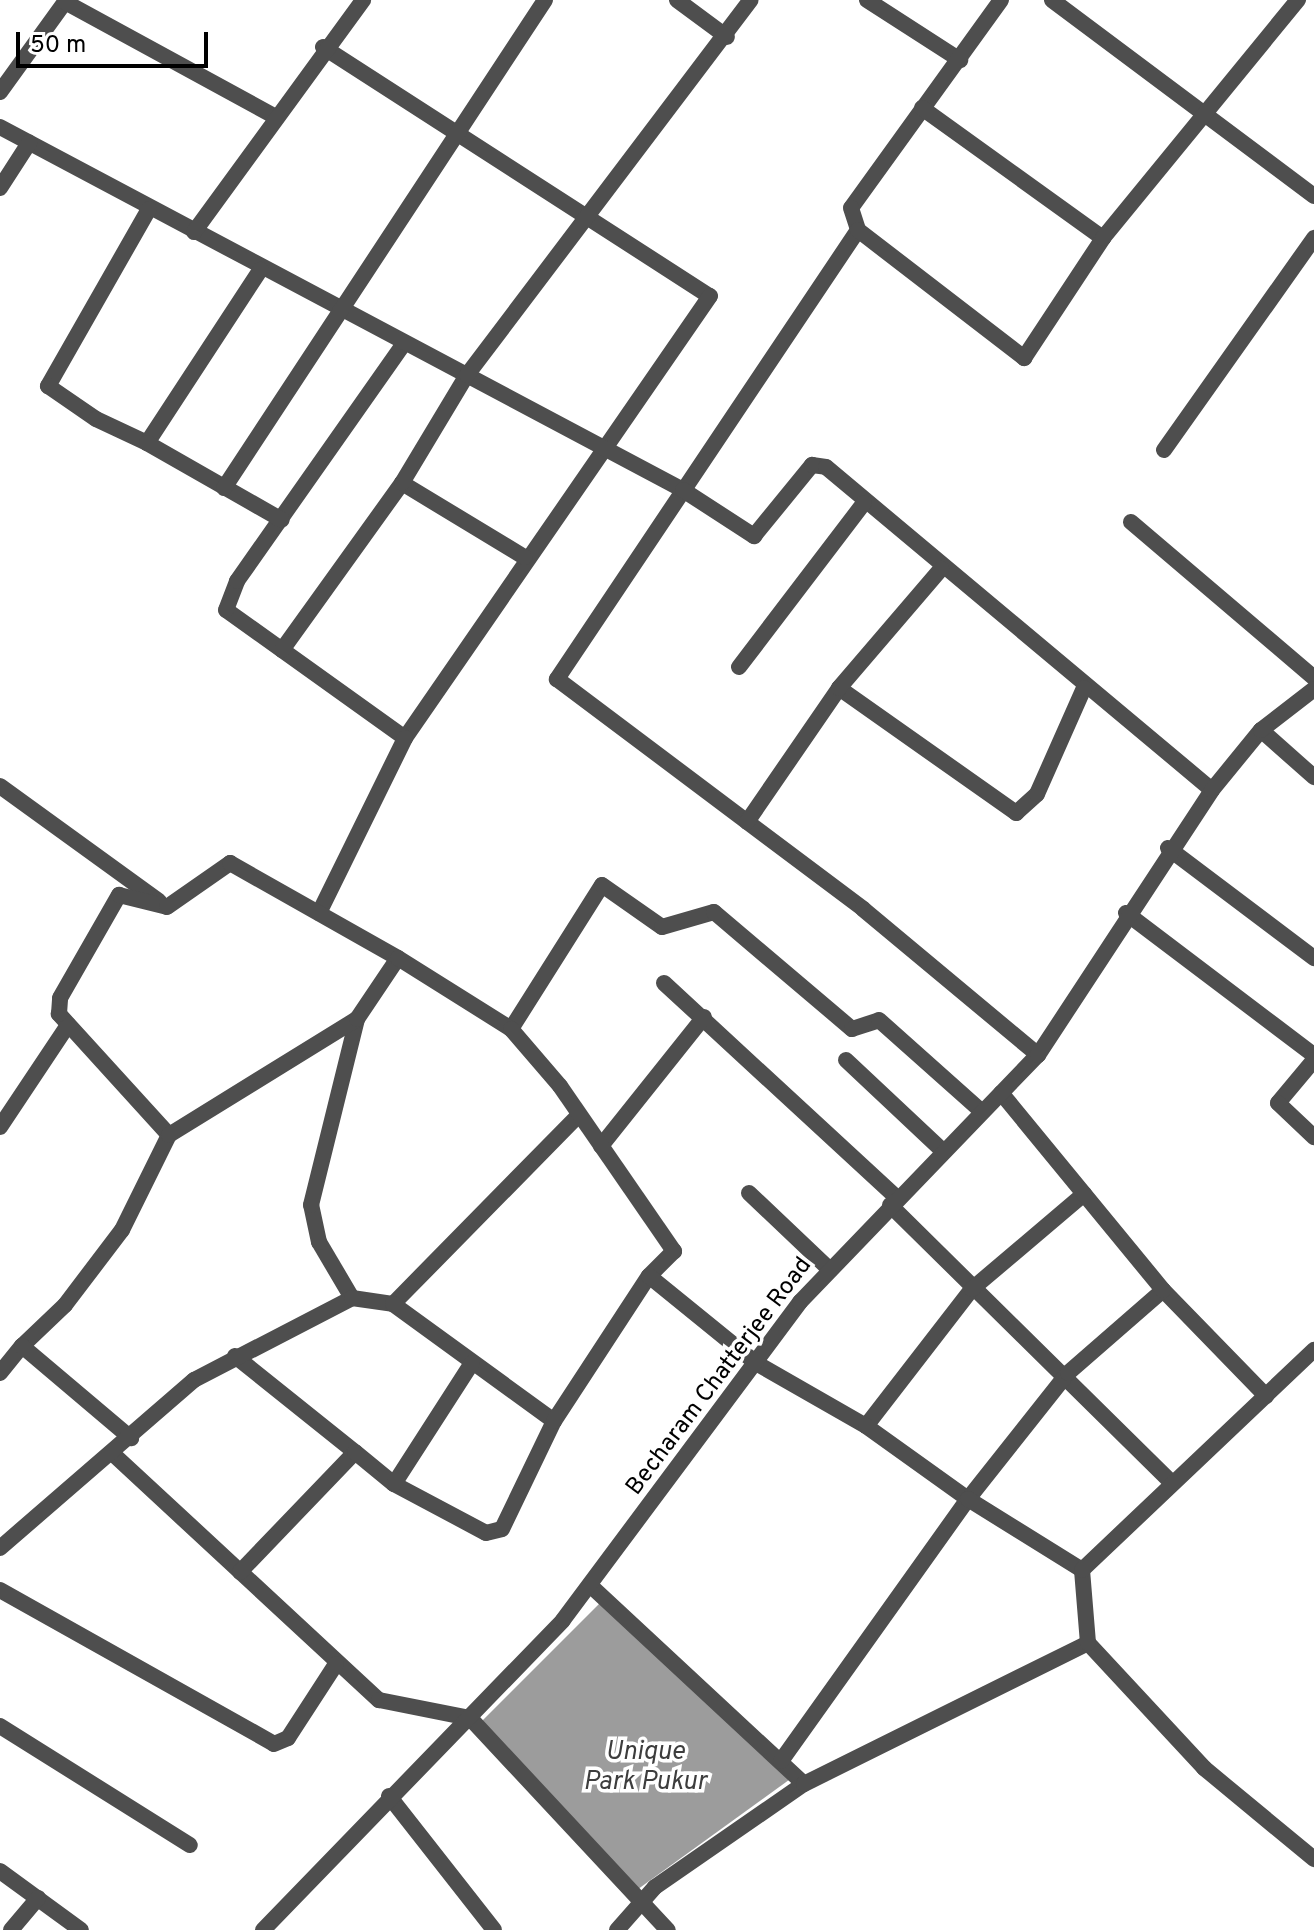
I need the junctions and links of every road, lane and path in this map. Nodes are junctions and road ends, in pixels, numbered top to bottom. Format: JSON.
{"nodes":[{"id":1,"x":363,"y":0,"type":"edge"},
{"id":2,"x":545,"y":0,"type":"edge"},
{"id":3,"x":677,"y":0,"type":"edge"},
{"id":4,"x":751,"y":0,"type":"edge"},
{"id":5,"x":867,"y":0,"type":"edge"},
{"id":6,"x":1001,"y":0,"type":"edge"},
{"id":7,"x":1052,"y":0,"type":"edge"},
{"id":8,"x":1298,"y":0,"type":"edge"},
{"id":9,"x":727,"y":37,"type":"junction"},
{"id":10,"x":323,"y":47,"type":"junction"},
{"id":11,"x":960,"y":60,"type":"junction"},
{"id":12,"x":0,"y":92,"type":"edge"},
{"id":13,"x":922,"y":108,"type":"junction"},
{"id":14,"x":1203,"y":112,"type":"junction"},
{"id":15,"x":274,"y":116,"type":"junction"},
{"id":16,"x":0,"y":127,"type":"edge"},
{"id":17,"x":458,"y":131,"type":"junction"},
{"id":18,"x":29,"y":143,"type":"junction"},
{"id":19,"x":0,"y":188,"type":"edge"},
{"id":20,"x":1314,"y":196,"type":"edge"},
{"id":21,"x":149,"y":209,"type":"junction"},
{"id":22,"x":585,"y":214,"type":"junction"},
{"id":23,"x":858,"y":230,"type":"junction"},
{"id":24,"x":194,"y":232,"type":"junction"},
{"id":25,"x":1103,"y":238,"type":"junction"},
{"id":26,"x":1314,"y":238,"type":"edge"},
{"id":27,"x":260,"y":270,"type":"junction"},
{"id":28,"x":341,"y":310,"type":"junction"},
{"id":29,"x":403,"y":345,"type":"junction"},
{"id":30,"x":467,"y":375,"type":"junction"},
{"id":31,"x":147,"y":443,"type":"junction"},
{"id":32,"x":1164,"y":450,"type":"dead end"},
{"id":33,"x":602,"y":451,"type":"junction"},
{"id":34,"x":402,"y":483,"type":"junction"},
{"id":35,"x":224,"y":488,"type":"junction"},
{"id":36,"x":683,"y":490,"type":"junction"},
{"id":37,"x":864,"y":503,"type":"junction"},
{"id":38,"x":282,"y":520,"type":"junction"},
{"id":39,"x":1131,"y":522,"type":"dead end"},
{"id":40,"x":524,"y":557,"type":"junction"},
{"id":41,"x":941,"y":569,"type":"junction"},
{"id":42,"x":282,"y":650,"type":"junction"},
{"id":43,"x":739,"y":667,"type":"dead end"},
{"id":44,"x":1314,"y":678,"type":"edge"},
{"id":45,"x":839,"y":688,"type":"junction"},
{"id":46,"x":1084,"y":688,"type":"junction"},
{"id":47,"x":1314,"y":689,"type":"edge"},
{"id":48,"x":1261,"y":730,"type":"junction"},
{"id":49,"x":405,"y":738,"type":"junction"},
{"id":50,"x":1314,"y":777,"type":"edge"},
{"id":51,"x":0,"y":786,"type":"edge"},
{"id":52,"x":1212,"y":790,"type":"junction"},
{"id":53,"x":747,"y":822,"type":"junction"},
{"id":54,"x":1168,"y":848,"type":"junction"},
{"id":55,"x":167,"y":907,"type":"junction"},
{"id":56,"x":319,"y":913,"type":"junction"},
{"id":57,"x":1126,"y":913,"type":"junction"},
{"id":58,"x":398,"y":958,"type":"junction"},
{"id":59,"x":1314,"y":958,"type":"edge"},
{"id":60,"x":664,"y":983,"type":"dead end"},
{"id":61,"x":704,"y":1017,"type":"junction"},
{"id":62,"x":357,"y":1019,"type":"junction"},
{"id":63,"x":68,"y":1025,"type":"junction"},
{"id":64,"x":511,"y":1029,"type":"junction"},
{"id":65,"x":1038,"y":1055,"type":"junction"},
{"id":66,"x":1314,"y":1058,"type":"edge"},
{"id":67,"x":846,"y":1060,"type":"dead end"},
{"id":68,"x":1001,"y":1093,"type":"junction"},
{"id":69,"x":981,"y":1111,"type":"junction"},
{"id":70,"x":579,"y":1115,"type":"junction"},
{"id":71,"x":0,"y":1127,"type":"edge"},
{"id":72,"x":169,"y":1135,"type":"junction"},
{"id":73,"x":1314,"y":1137,"type":"edge"},
{"id":74,"x":601,"y":1146,"type":"junction"},
{"id":75,"x":942,"y":1150,"type":"junction"},
{"id":76,"x":749,"y":1193,"type":"dead end"},
{"id":77,"x":1084,"y":1194,"type":"junction"},
{"id":78,"x":894,"y":1201,"type":"junction"},
{"id":79,"x":830,"y":1270,"type":"junction"},
{"id":80,"x":649,"y":1276,"type":"junction"},
{"id":81,"x":972,"y":1289,"type":"junction"},
{"id":82,"x":1163,"y":1290,"type":"junction"},
{"id":83,"x":352,"y":1298,"type":"junction"},
{"id":84,"x":393,"y":1304,"type":"junction"},
{"id":85,"x":22,"y":1346,"type":"junction"},
{"id":86,"x":1314,"y":1350,"type":"edge"},
{"id":87,"x":235,"y":1356,"type":"junction"},
{"id":88,"x":472,"y":1363,"type":"junction"},
{"id":89,"x":756,"y":1363,"type":"junction"},
{"id":90,"x":0,"y":1373,"type":"edge"},
{"id":91,"x":1068,"y":1373,"type":"junction"},
{"id":92,"x":1266,"y":1396,"type":"junction"},
{"id":93,"x":554,"y":1421,"type":"junction"},
{"id":94,"x":866,"y":1426,"type":"junction"},
{"id":95,"x":131,"y":1438,"type":"junction"},
{"id":96,"x":355,"y":1452,"type":"junction"},
{"id":97,"x":112,"y":1453,"type":"junction"},
{"id":98,"x":1172,"y":1483,"type":"junction"},
{"id":99,"x":394,"y":1484,"type":"junction"},
{"id":100,"x":968,"y":1499,"type":"junction"},
{"id":101,"x":0,"y":1548,"type":"edge"},
{"id":102,"x":1082,"y":1570,"type":"junction"},
{"id":103,"x":240,"y":1572,"type":"junction"},
{"id":104,"x":592,"y":1587,"type":"junction"},
{"id":105,"x":0,"y":1590,"type":"edge"},
{"id":106,"x":1088,"y":1643,"type":"junction"},
{"id":107,"x":336,"y":1664,"type":"junction"},
{"id":108,"x":470,"y":1718,"type":"junction"},
{"id":109,"x":0,"y":1726,"type":"edge"},
{"id":110,"x":781,"y":1761,"type":"junction"},
{"id":111,"x":804,"y":1784,"type":"junction"},
{"id":112,"x":389,"y":1796,"type":"junction"},
{"id":113,"x":190,"y":1845,"type":"dead end"},
{"id":114,"x":1314,"y":1859,"type":"edge"},
{"id":115,"x":0,"y":1871,"type":"edge"},
{"id":116,"x":38,"y":1898,"type":"junction"},
{"id":117,"x":640,"y":1904,"type":"junction"},
{"id":118,"x":11,"y":1930,"type":"edge"},
{"id":119,"x":81,"y":1930,"type":"edge"},
{"id":120,"x":263,"y":1930,"type":"edge"},
{"id":121,"x":494,"y":1930,"type":"edge"},
{"id":122,"x":617,"y":1930,"type":"edge"},
{"id":123,"x":668,"y":1930,"type":"edge"}],
"edges":[{"from":1,"to":10,"type":"street"},
{"from":2,"to":17,"type":"street"},
{"from":3,"to":9,"type":"street"},
{"from":4,"to":9,"type":"street"},
{"from":5,"to":11,"type":"street"},
{"from":6,"to":11,"type":"street"},
{"from":7,"to":14,"type":"street"},
{"from":8,"to":14,"type":"street"},
{"from":9,"to":22,"type":"street"},
{"from":10,"to":15,"type":"street"},
{"from":10,"to":17,"type":"street"},
{"from":11,"to":13,"type":"street"},
{"from":12,"to":15,"type":"street"},
{"from":13,"to":23,"type":"street"},
{"from":13,"to":25,"type":"street"},
{"from":14,"to":20,"type":"street"},
{"from":14,"to":25,"type":"street"},
{"from":15,"to":24,"type":"street"},
{"from":16,"to":18,"type":"street"},
{"from":17,"to":22,"type":"street"},
{"from":17,"to":28,"type":"street"},
{"from":18,"to":19,"type":"street"},
{"from":18,"to":21,"type":"street"},
{"from":21,"to":24,"type":"street"},
{"from":21,"to":31,"type":"street"},
{"from":22,"to":30,"type":"street"},
{"from":22,"to":33,"type":"street"},
{"from":23,"to":25,"type":"street"},
{"from":23,"to":36,"type":"street"},
{"from":24,"to":27,"type":"street"},
{"from":26,"to":32,"type":"street"},
{"from":27,"to":28,"type":"street"},
{"from":27,"to":31,"type":"street"},
{"from":28,"to":29,"type":"street"},
{"from":28,"to":35,"type":"street"},
{"from":29,"to":30,"type":"street"},
{"from":29,"to":38,"type":"street"},
{"from":30,"to":33,"type":"street"},
{"from":30,"to":34,"type":"street"},
{"from":31,"to":35,"type":"street"},
{"from":33,"to":36,"type":"street"},
{"from":33,"to":40,"type":"street"},
{"from":34,"to":40,"type":"street"},
{"from":34,"to":42,"type":"street"},
{"from":35,"to":38,"type":"street"},
{"from":36,"to":37,"type":"street"},
{"from":36,"to":53,"type":"street"},
{"from":37,"to":41,"type":"street"},
{"from":37,"to":43,"type":"street"},
{"from":38,"to":42,"type":"street"},
{"from":39,"to":44,"type":"street"},
{"from":40,"to":49,"type":"street"},
{"from":41,"to":45,"type":"street"},
{"from":41,"to":46,"type":"street"},
{"from":42,"to":49,"type":"street"},
{"from":45,"to":46,"type":"street"},
{"from":45,"to":53,"type":"street"},
{"from":46,"to":52,"type":"street"},
{"from":47,"to":48,"type":"street","name":"Becharam Chatterjee Road"},
{"from":48,"to":50,"type":"street"},
{"from":48,"to":52,"type":"street","name":"Becharam Chatterjee Road"},
{"from":49,"to":56,"type":"street"},
{"from":51,"to":55,"type":"street"},
{"from":52,"to":54,"type":"street","name":"Becharam Chatterjee Road"},
{"from":53,"to":65,"type":"street"},
{"from":54,"to":57,"type":"street","name":"Becharam Chatterjee Road"},
{"from":54,"to":59,"type":"street"},
{"from":55,"to":56,"type":"street"},
{"from":55,"to":63,"type":"street"},
{"from":56,"to":58,"type":"street"},
{"from":57,"to":65,"type":"street","name":"Becharam Chatterjee Road"},
{"from":57,"to":66,"type":"street"},
{"from":58,"to":62,"type":"street"},
{"from":58,"to":64,"type":"street"},
{"from":60,"to":61,"type":"street"},
{"from":61,"to":74,"type":"street"},
{"from":61,"to":78,"type":"street"},
{"from":62,"to":72,"type":"street"},
{"from":62,"to":83,"type":"street"},
{"from":63,"to":71,"type":"street"},
{"from":63,"to":72,"type":"street"},
{"from":64,"to":69,"type":"street"},
{"from":64,"to":70,"type":"street"},
{"from":65,"to":68,"type":"street","name":"Becharam Chatterjee Road"},
{"from":66,"to":73,"type":"street"},
{"from":67,"to":75,"type":"street"},
{"from":68,"to":69,"type":"street","name":"Becharam Chatterjee Road"},
{"from":68,"to":77,"type":"street"},
{"from":69,"to":75,"type":"street","name":"Becharam Chatterjee Road"},
{"from":70,"to":74,"type":"street"},
{"from":70,"to":84,"type":"street"},
{"from":72,"to":85,"type":"street"},
{"from":74,"to":80,"type":"street"},
{"from":75,"to":78,"type":"street","name":"Becharam Chatterjee Road"},
{"from":76,"to":79,"type":"street"},
{"from":77,"to":81,"type":"street"},
{"from":77,"to":82,"type":"street"},
{"from":78,"to":79,"type":"street","name":"Becharam Chatterjee Road"},
{"from":78,"to":81,"type":"street"},
{"from":79,"to":89,"type":"street","name":"Becharam Chatterjee Road"},
{"from":80,"to":89,"type":"street"},
{"from":80,"to":93,"type":"street"},
{"from":81,"to":91,"type":"street"},
{"from":81,"to":94,"type":"street"},
{"from":82,"to":91,"type":"street"},
{"from":82,"to":92,"type":"street"},
{"from":83,"to":84,"type":"street"},
{"from":83,"to":87,"type":"street"},
{"from":84,"to":88,"type":"street"},
{"from":85,"to":90,"type":"street"},
{"from":85,"to":95,"type":"street"},
{"from":86,"to":92,"type":"street"},
{"from":87,"to":95,"type":"street"},
{"from":87,"to":96,"type":"street"},
{"from":88,"to":93,"type":"street"},
{"from":88,"to":99,"type":"street"},
{"from":89,"to":94,"type":"street"},
{"from":89,"to":104,"type":"street","name":"Becharam Chatterjee Road"},
{"from":91,"to":98,"type":"street"},
{"from":91,"to":100,"type":"street"},
{"from":92,"to":98,"type":"street"},
{"from":93,"to":99,"type":"street"},
{"from":94,"to":100,"type":"street"},
{"from":95,"to":97,"type":"street"},
{"from":96,"to":99,"type":"street"},
{"from":96,"to":103,"type":"street"},
{"from":97,"to":101,"type":"street"},
{"from":97,"to":103,"type":"street"},
{"from":98,"to":102,"type":"street"},
{"from":100,"to":102,"type":"street"},
{"from":100,"to":110,"type":"street"},
{"from":102,"to":106,"type":"street"},
{"from":103,"to":107,"type":"street"},
{"from":104,"to":108,"type":"street","name":"Becharam Chatterjee Road"},
{"from":104,"to":110,"type":"street"},
{"from":105,"to":107,"type":"street"},
{"from":106,"to":111,"type":"street"},
{"from":106,"to":114,"type":"street"},
{"from":107,"to":108,"type":"street"},
{"from":108,"to":112,"type":"street","name":"Becharam Chatterjee Road"},
{"from":108,"to":117,"type":"street"},
{"from":109,"to":113,"type":"street"},
{"from":110,"to":111,"type":"street"},
{"from":111,"to":117,"type":"street"},
{"from":112,"to":120,"type":"street","name":"Becharam Chatterjee Road"},
{"from":112,"to":121,"type":"street"},
{"from":115,"to":116,"type":"street"},
{"from":116,"to":118,"type":"street"},
{"from":116,"to":119,"type":"street"},
{"from":117,"to":122,"type":"street"},
{"from":117,"to":123,"type":"street"}]}
